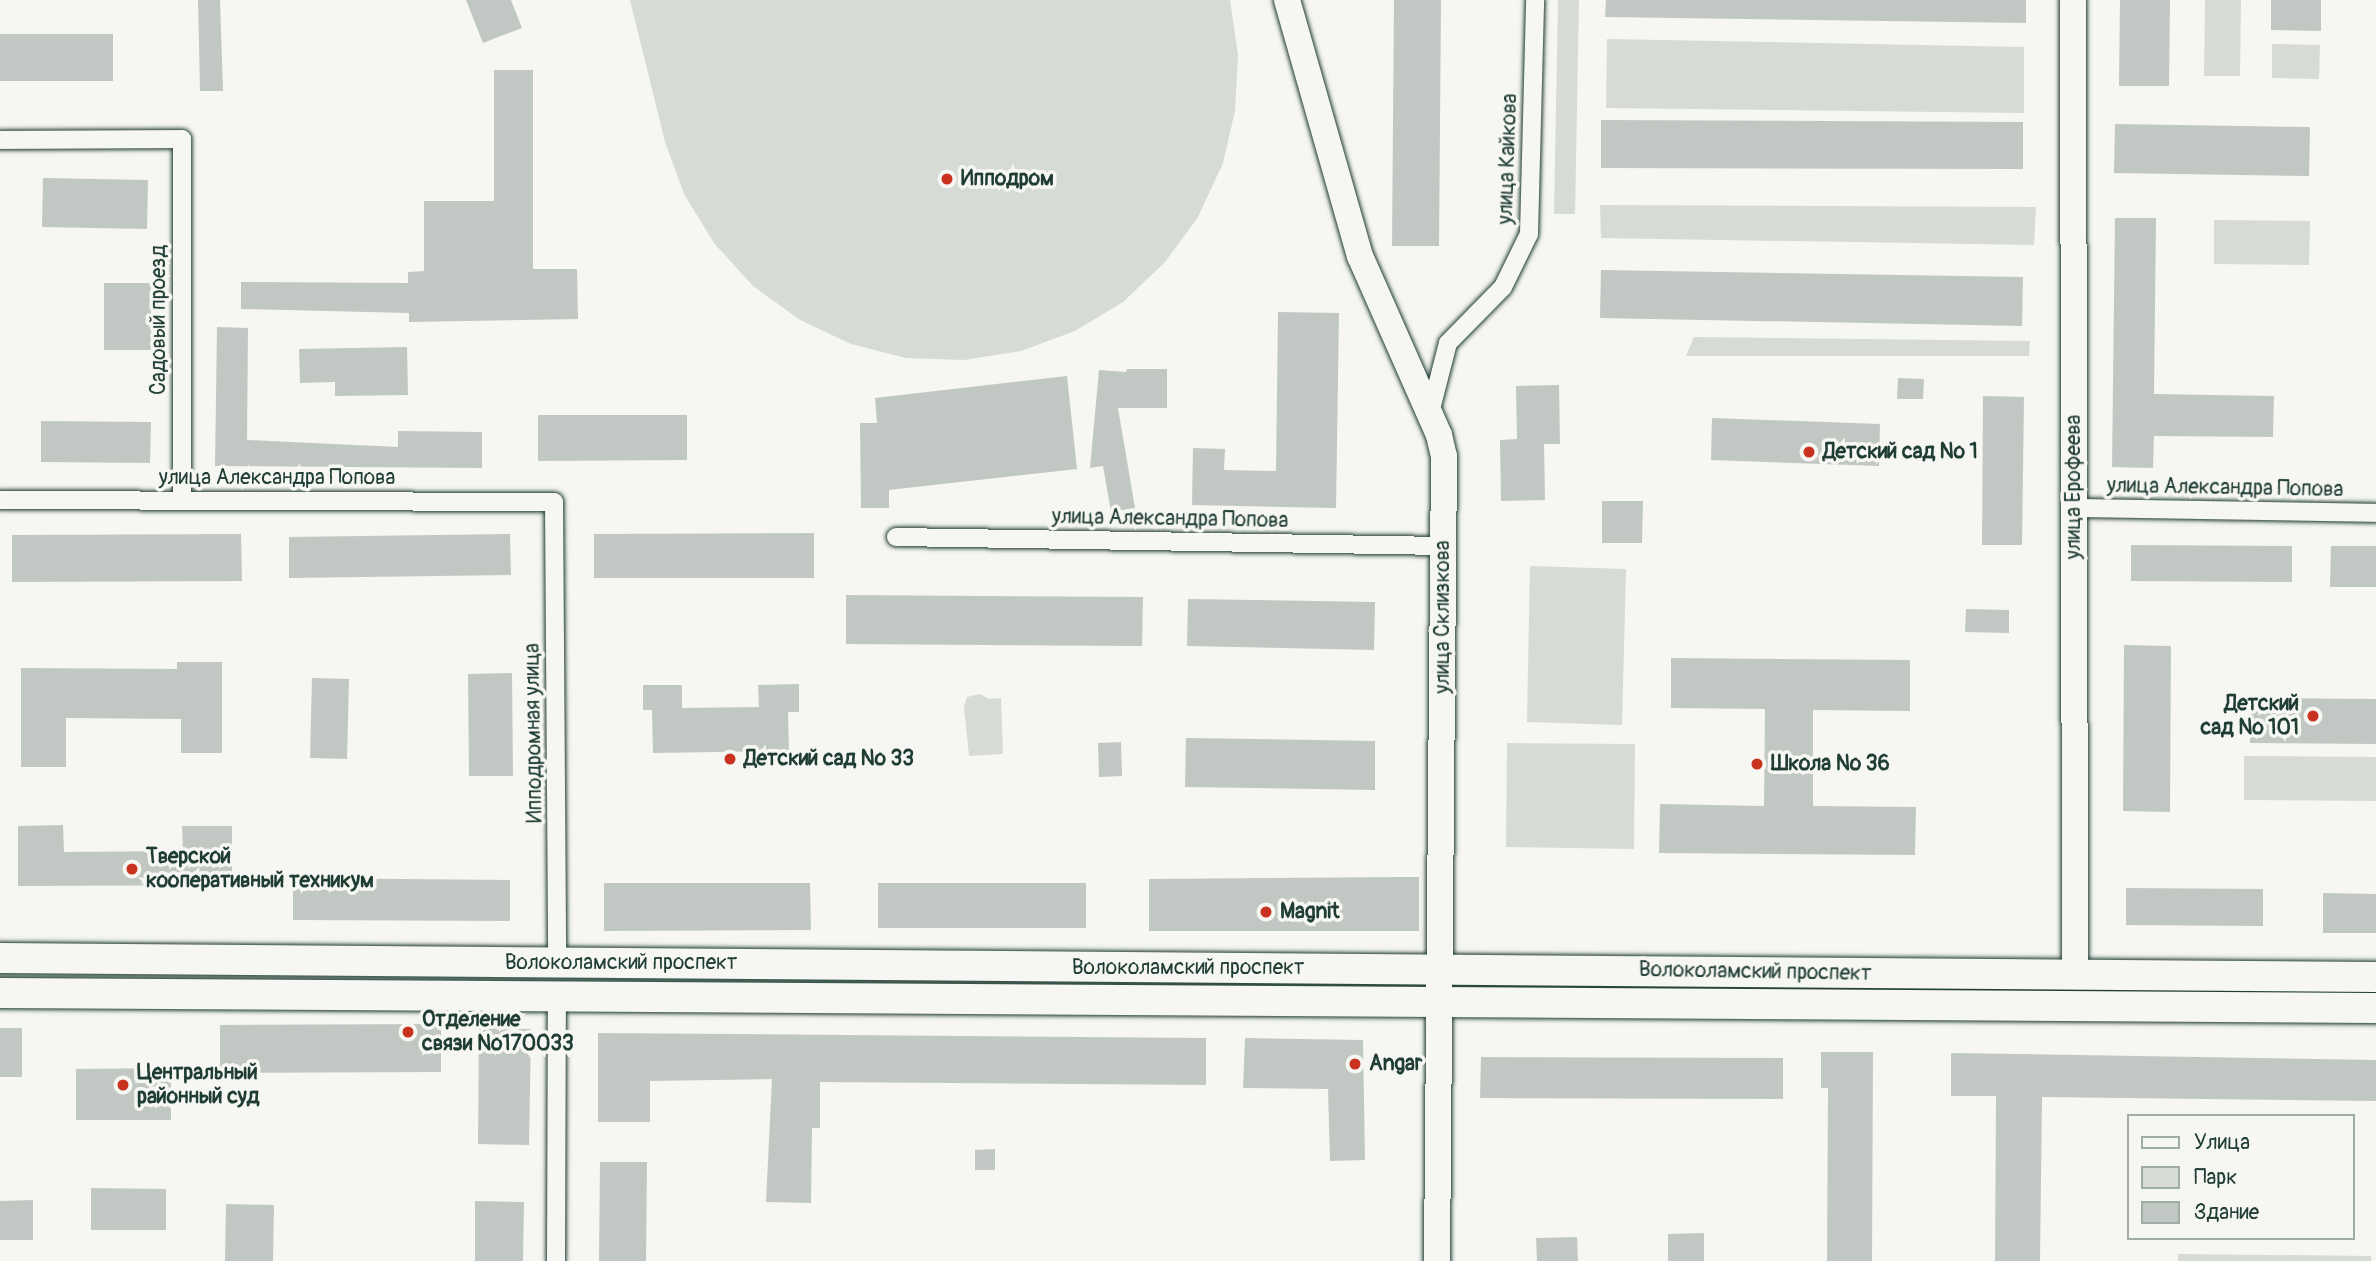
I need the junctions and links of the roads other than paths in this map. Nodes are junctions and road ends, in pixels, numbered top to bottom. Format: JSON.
{"nodes":[{"id":1,"x":1287,"y":0,"type":"edge"},
{"id":2,"x":1535,"y":0,"type":"edge"},
{"id":3,"x":2073,"y":0,"type":"edge"},
{"id":4,"x":0,"y":139,"type":"edge"},
{"id":5,"x":1430,"y":413,"type":"junction"},
{"id":6,"x":0,"y":500,"type":"edge"},
{"id":7,"x":182,"y":501,"type":"junction"},
{"id":8,"x":554,"y":502,"type":"joint"},
{"id":9,"x":2074,"y":508,"type":"junction"},
{"id":10,"x":2376,"y":513,"type":"edge"},
{"id":11,"x":896,"y":537,"type":"dead end"},
{"id":12,"x":1444,"y":546,"type":"junction"},
{"id":13,"x":0,"y":958,"type":"edge"},
{"id":14,"x":557,"y":963,"type":"junction"},
{"id":15,"x":1439,"y":970,"type":"junction"},
{"id":16,"x":2075,"y":975,"type":"junction"},
{"id":17,"x":2376,"y":978,"type":"edge"},
{"id":18,"x":0,"y":992,"type":"edge"},
{"id":19,"x":557,"y":996,"type":"junction"},
{"id":20,"x":1439,"y":1002,"type":"junction"},
{"id":21,"x":2376,"y":1008,"type":"edge"},
{"id":22,"x":556,"y":1261,"type":"edge"},
{"id":23,"x":1437,"y":1261,"type":"edge"}],
"edges":[{"from":1,"to":5,"type":"street","name":"улица Склизкова"},
{"from":2,"to":5,"type":"street","name":"улица Кайкова"},
{"from":3,"to":9,"type":"street","name":"улица Ерофеева"},
{"from":4,"to":7,"type":"street","name":"Садовый проезд"},
{"from":5,"to":12,"type":"street","name":"улица Склизкова"},
{"from":6,"to":7,"type":"street","name":"улица Александра Попова"},
{"from":7,"to":8,"type":"street","name":"улица Александра Попова"},
{"from":8,"to":14,"type":"street","name":"Ипподромная улица"},
{"from":9,"to":10,"type":"street","name":"улица Александра Попова"},
{"from":9,"to":16,"type":"street","name":"улица Ерофеева"},
{"from":11,"to":12,"type":"street","name":"улица Александра Попова"},
{"from":12,"to":15,"type":"street","name":"улица Склизкова"},
{"from":13,"to":14,"type":"main road","name":"Волоколамский проспект"},
{"from":14,"to":15,"type":"main road","name":"Волоколамский проспект"},
{"from":15,"to":16,"type":"main road","name":"Волоколамский проспект"},
{"from":15,"to":20,"type":"street","name":"улица Склизкова"},
{"from":16,"to":17,"type":"main road","name":"Волоколамский проспект"},
{"from":18,"to":19,"type":"main road","name":"Волоколамский проспект"},
{"from":19,"to":20,"type":"main road","name":"Волоколамский проспект"},
{"from":19,"to":22,"type":"street"},
{"from":20,"to":21,"type":"main road","name":"Волоколамский проспект"},
{"from":20,"to":23,"type":"street","name":"улица Склизкова"}]}
